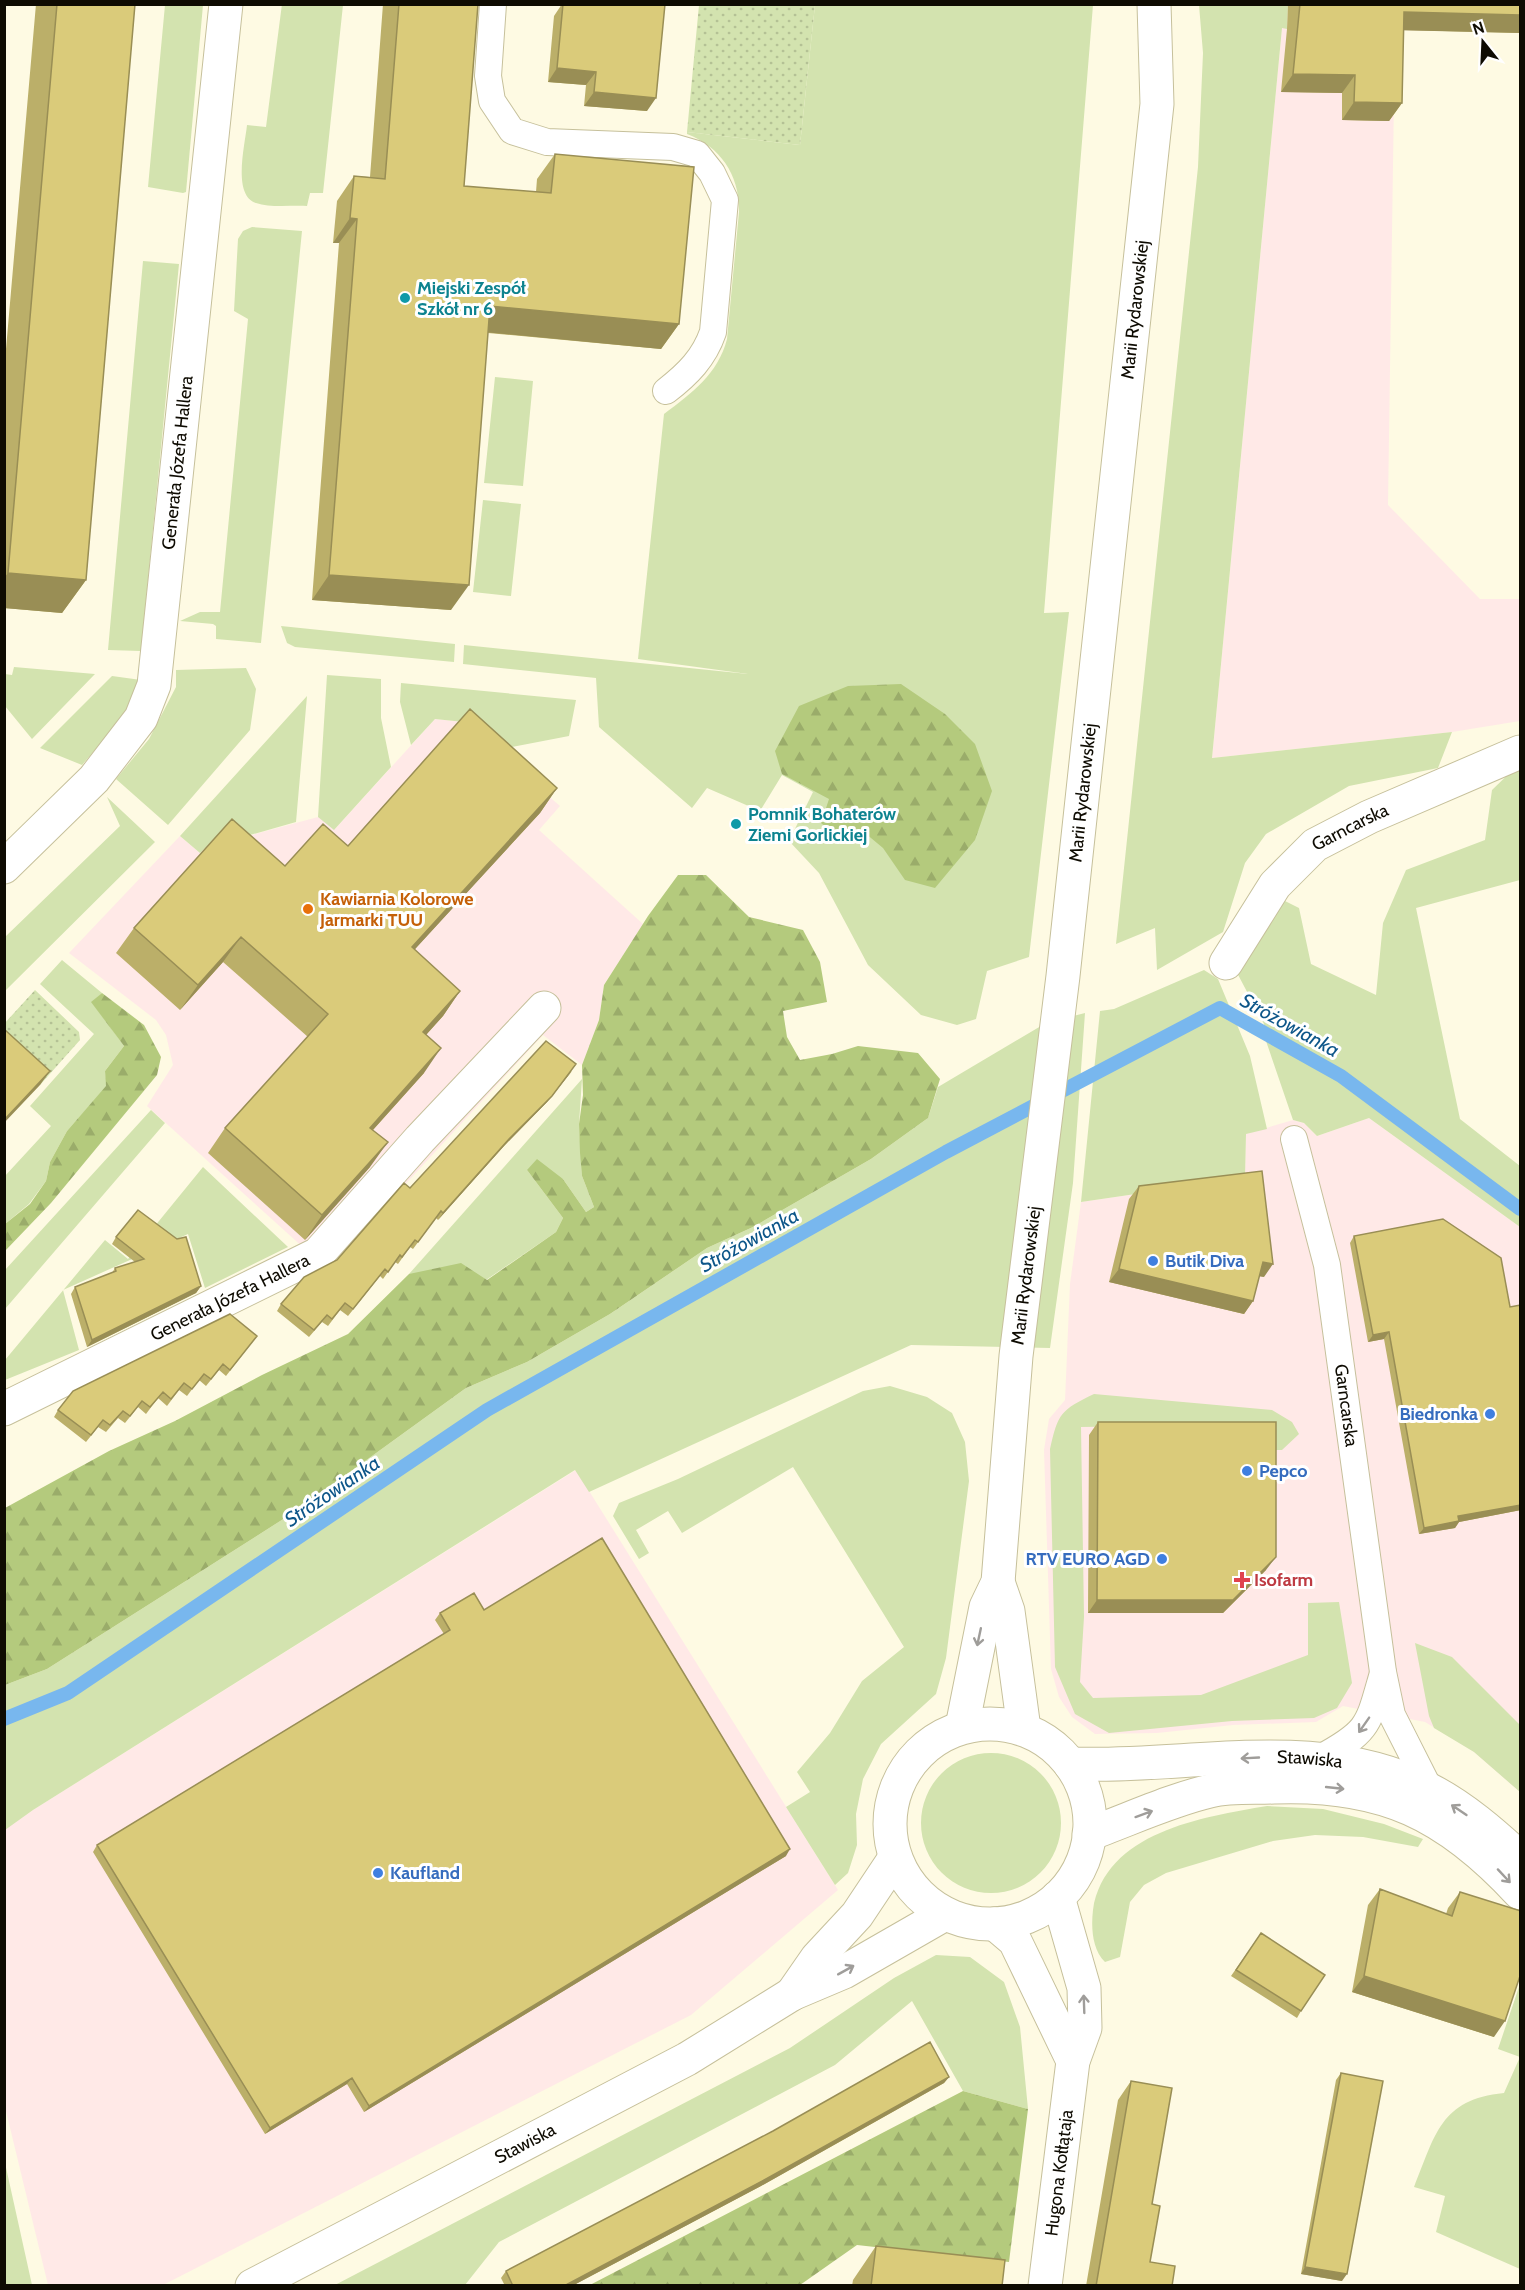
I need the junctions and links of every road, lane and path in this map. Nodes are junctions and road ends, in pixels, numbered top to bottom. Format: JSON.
{"nodes":[{"id":1,"x":226,"y":4,"type":"edge"},
{"id":2,"x":493,"y":4,"type":"edge"},
{"id":3,"x":1154,"y":4,"type":"edge"},
{"id":4,"x":666,"y":391,"type":"dead end"},
{"id":5,"x":1521,"y":752,"type":"edge"},
{"id":6,"x":4,"y":867,"type":"edge"},
{"id":7,"x":1226,"y":963,"type":"dead end"},
{"id":8,"x":544,"y":1008,"type":"dead end"},
{"id":9,"x":1294,"y":1139,"type":"dead end"},
{"id":10,"x":4,"y":1409,"type":"edge"},
{"id":11,"x":998,"y":1582,"type":"junction"},
{"id":12,"x":1383,"y":1672,"type":"junction"},
{"id":13,"x":962,"y":1727,"type":"junction"},
{"id":14,"x":1024,"y":1729,"type":"junction"},
{"id":15,"x":1320,"y":1758,"type":"junction"},
{"id":16,"x":1070,"y":1764,"type":"junction"},
{"id":17,"x":1430,"y":1790,"type":"junction"},
{"id":18,"x":1089,"y":1834,"type":"junction"},
{"id":19,"x":895,"y":1858,"type":"junction"},
{"id":20,"x":1521,"y":1858,"type":"edge"},
{"id":21,"x":1521,"y":1893,"type":"edge"},
{"id":22,"x":1058,"y":1897,"type":"junction"},
{"id":23,"x":945,"y":1914,"type":"junction"},
{"id":24,"x":994,"y":1924,"type":"junction"},
{"id":25,"x":792,"y":1994,"type":"junction"},
{"id":26,"x":1073,"y":2061,"type":"junction"},
{"id":27,"x":252,"y":2286,"type":"edge"},
{"id":28,"x":1045,"y":2286,"type":"edge"}],
"edges":[{"from":1,"to":6,"type":"street","name":"Generała Józefa Hallera"},
{"from":2,"to":4,"type":"lane"},
{"from":3,"to":11,"type":"street","name":"Marii Rydarowskiej"},
{"from":5,"to":7,"type":"street","name":"Garncarska"},
{"from":8,"to":10,"type":"street","name":"Generała Józefa Hallera"},
{"from":9,"to":12,"type":"lane","name":"Garncarska"},
{"from":11,"to":13,"type":"street","name":"Marii Rydarowskiej","one_way":true},
{"from":11,"to":14,"type":"street","name":"Marii Rydarowskiej"},
{"from":12,"to":15,"type":"lane","one_way":true},
{"from":12,"to":17,"type":"lane","name":"Garncarska"},
{"from":13,"to":14,"type":"street"},
{"from":13,"to":19,"type":"street"},
{"from":14,"to":16,"type":"street"},
{"from":15,"to":16,"type":"street","name":"Stawiska","one_way":true},
{"from":15,"to":17,"type":"street","name":"Stawiska"},
{"from":16,"to":18,"type":"street"},
{"from":20,"to":17,"type":"street","name":"Stawiska","one_way":true},
{"from":18,"to":21,"type":"street","name":"Stawiska","one_way":true},
{"from":18,"to":22,"type":"street"},
{"from":19,"to":23,"type":"street"},
{"from":19,"to":25,"type":"street","name":"Stawiska"},
{"from":22,"to":24,"type":"street"},
{"from":26,"to":22,"type":"street","name":"Hugona Kołłątaja","one_way":true},
{"from":23,"to":24,"type":"street"},
{"from":25,"to":23,"type":"street","name":"Stawiska","one_way":true},
{"from":24,"to":26,"type":"street"},
{"from":25,"to":27,"type":"street","name":"Stawiska"},
{"from":26,"to":28,"type":"street","name":"Hugona Kołłątaja"}]}
